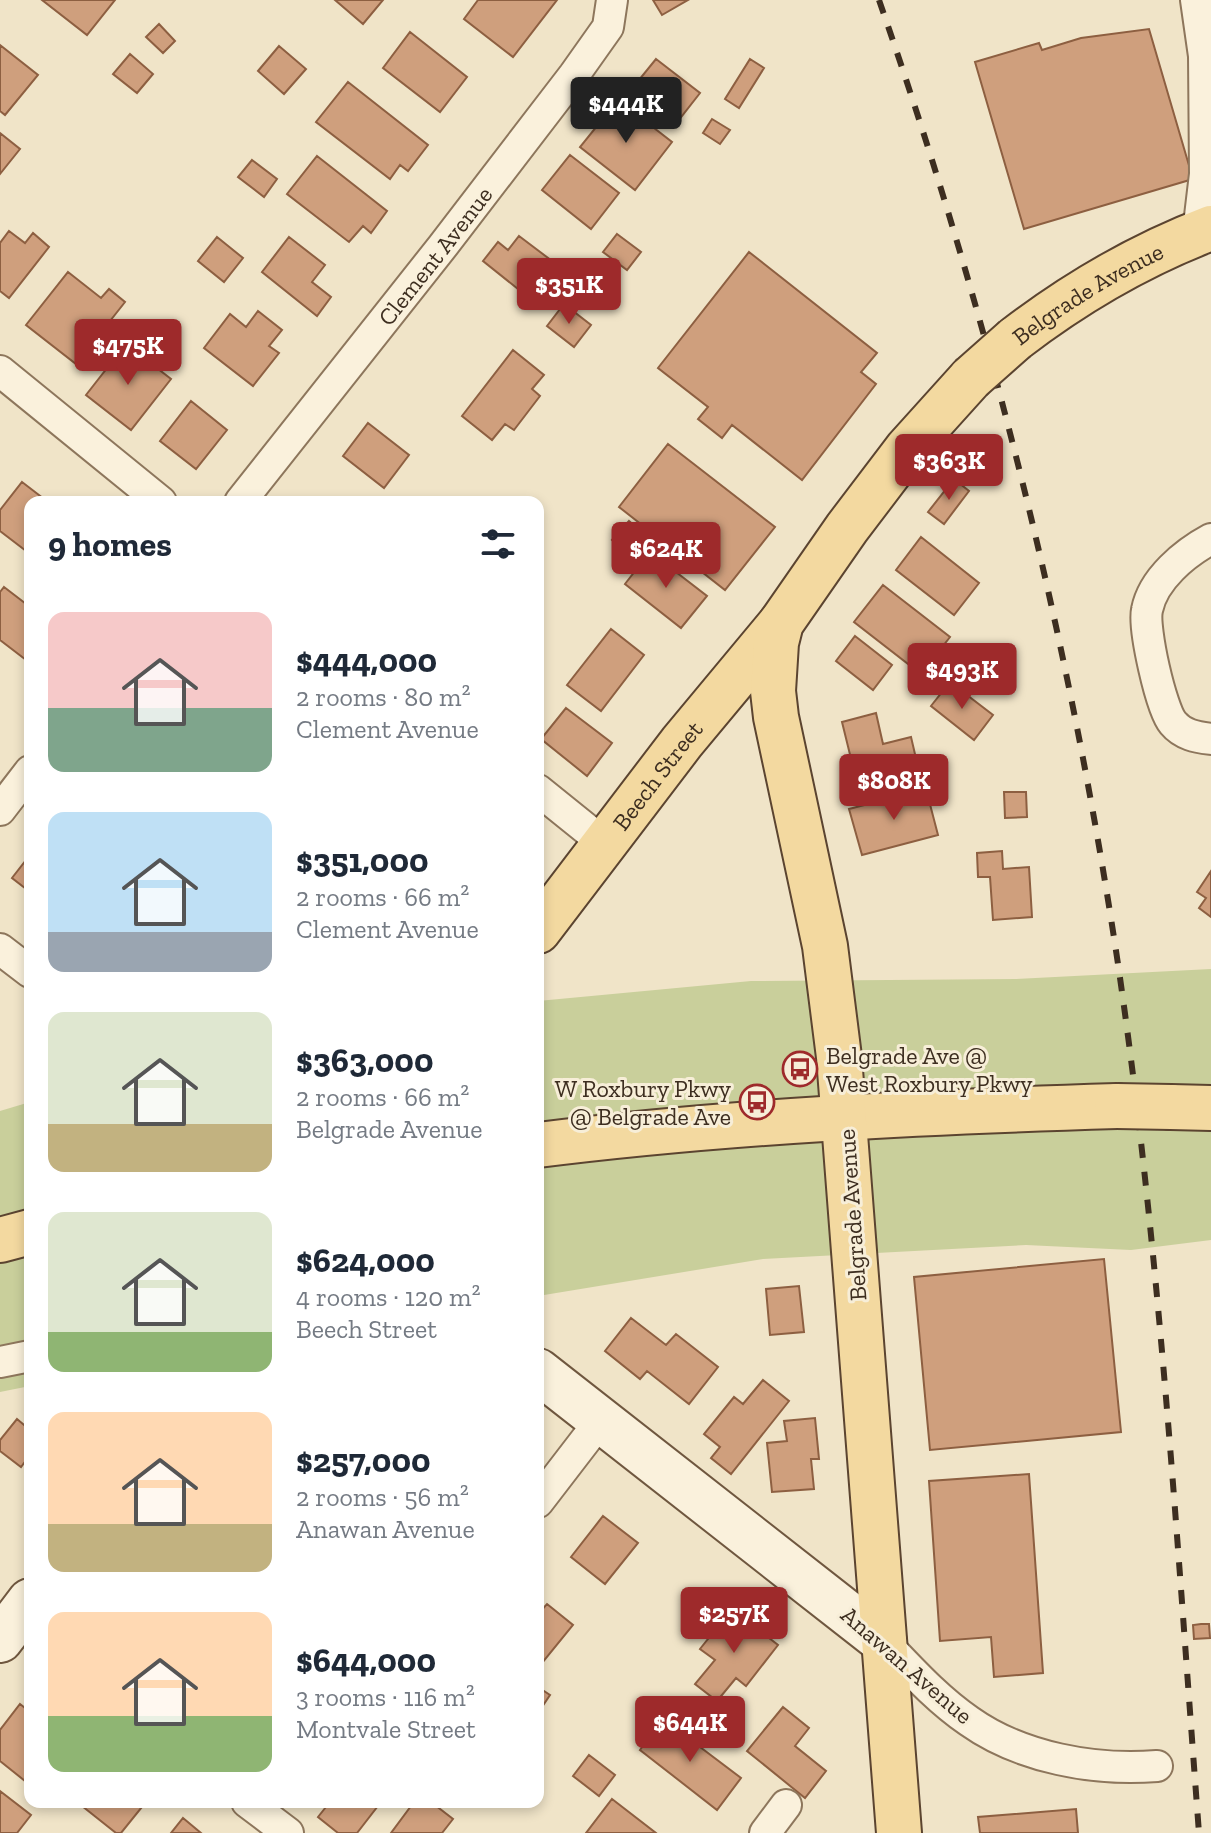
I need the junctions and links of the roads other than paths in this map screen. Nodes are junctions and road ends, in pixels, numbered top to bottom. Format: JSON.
{"nodes":[{"id":1,"x":612,"y":0,"type":"edge"},
{"id":2,"x":1196,"y":0,"type":"edge"},
{"id":3,"x":1207,"y":66,"type":"edge"},
{"id":4,"x":1204,"y":231,"type":"edge"},
{"id":5,"x":0,"y":371,"type":"edge"},
{"id":6,"x":154,"y":496,"type":"edge"},
{"id":7,"x":245,"y":496,"type":"edge"},
{"id":8,"x":1211,"y":539,"type":"edge"},
{"id":9,"x":781,"y":623,"type":"junction"},
{"id":10,"x":1211,"y":739,"type":"edge"},
{"id":11,"x":24,"y":779,"type":"edge"},
{"id":12,"x":544,"y":795,"type":"edge"},
{"id":13,"x":0,"y":810,"type":"edge"},
{"id":14,"x":605,"y":844,"type":"junction"},
{"id":15,"x":544,"y":923,"type":"edge"},
{"id":16,"x":0,"y":949,"type":"edge"},
{"id":17,"x":24,"y":967,"type":"edge"},
{"id":18,"x":1191,"y":1107,"type":"edge"},
{"id":19,"x":844,"y":1118,"type":"junction"},
{"id":20,"x":544,"y":1144,"type":"edge"},
{"id":21,"x":24,"y":1234,"type":"edge"},
{"id":22,"x":0,"y":1240,"type":"edge"},
{"id":23,"x":24,"y":1357,"type":"edge"},
{"id":24,"x":0,"y":1362,"type":"edge"},
{"id":25,"x":544,"y":1376,"type":"edge"},
{"id":26,"x":601,"y":1420,"type":"junction"},
{"id":27,"x":544,"y":1494,"type":"edge"},
{"id":28,"x":884,"y":1642,"type":"junction"},
{"id":29,"x":1157,"y":1766,"type":"dead end"},
{"id":30,"x":786,"y":1805,"type":"dead end"},
{"id":31,"x":255,"y":1808,"type":"edge"},
{"id":32,"x":288,"y":1833,"type":"edge"},
{"id":33,"x":765,"y":1833,"type":"edge"},
{"id":34,"x":899,"y":1833,"type":"edge"}],
"edges":[{"from":1,"to":7,"type":"street","name":"Clement Avenue"},
{"from":2,"to":3,"type":"street"},
{"from":3,"to":4,"type":"street"},
{"from":4,"to":9,"type":"main road","name":"Belgrade Avenue","bridge":true},
{"from":5,"to":6,"type":"street"},
{"from":8,"to":10,"type":"street"},
{"from":9,"to":14,"type":"main road","name":"Beech Street"},
{"from":9,"to":19,"type":"main road","name":"Belgrade Avenue"},
{"from":11,"to":13,"type":"street"},
{"from":12,"to":14,"type":"street"},
{"from":14,"to":15,"type":"main road","name":"Beech Street"},
{"from":16,"to":17,"type":"street"},
{"from":18,"to":19,"type":"main road","bridge":true},
{"from":19,"to":20,"type":"main road"},
{"from":19,"to":28,"type":"main road","name":"Belgrade Avenue"},
{"from":21,"to":22,"type":"main road"},
{"from":23,"to":24,"type":"street"},
{"from":25,"to":26,"type":"street","name":"Anawan Avenue"},
{"from":26,"to":27,"type":"street"},
{"from":26,"to":28,"type":"street","name":"Anawan Avenue"},
{"from":28,"to":29,"type":"street","name":"Anawan Avenue"},
{"from":28,"to":34,"type":"main road","name":"Belgrade Avenue"},
{"from":30,"to":33,"type":"street"},
{"from":31,"to":32,"type":"street"}]}
